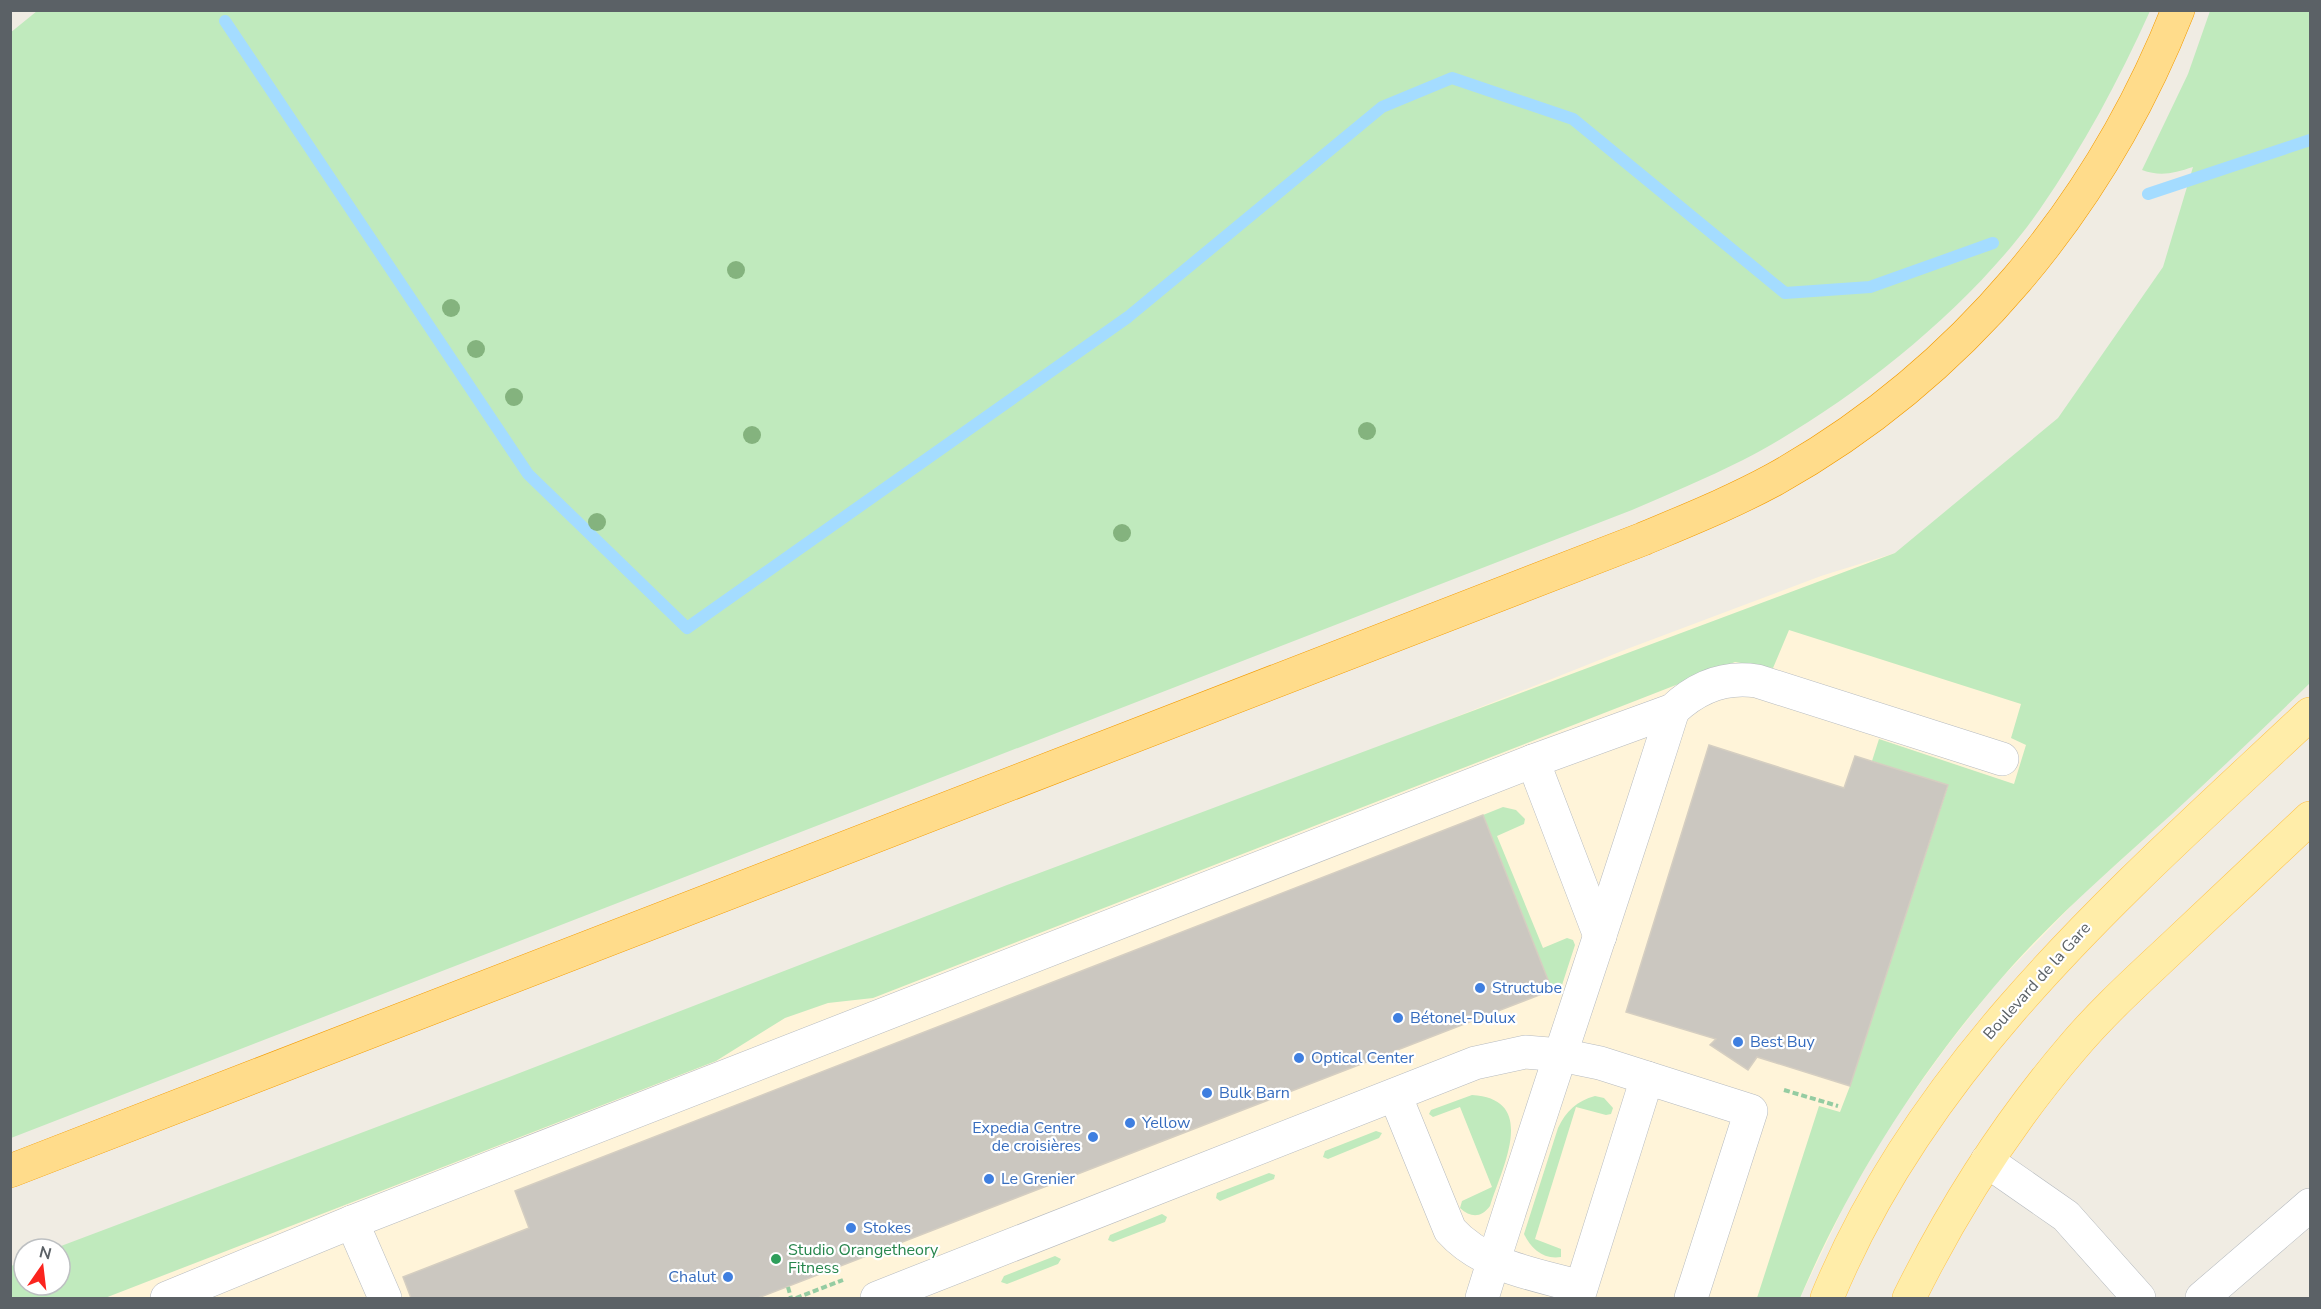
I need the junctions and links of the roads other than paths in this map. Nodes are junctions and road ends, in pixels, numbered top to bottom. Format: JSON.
{"nodes":[{"id":1,"x":2178,"y":10,"type":"edge"},
{"id":2,"x":1673,"y":710,"type":"junction"},
{"id":3,"x":2310,"y":714,"type":"edge"},
{"id":4,"x":2002,"y":759,"type":"dead end"},
{"id":5,"x":1533,"y":761,"type":"junction"},
{"id":6,"x":2310,"y":818,"type":"edge"},
{"id":7,"x":1600,"y":936,"type":"junction"},
{"id":8,"x":1561,"y":1054,"type":"junction"},
{"id":9,"x":1647,"y":1078,"type":"junction"},
{"id":10,"x":1395,"y":1095,"type":"junction"},
{"id":11,"x":1986,"y":1161,"type":"junction"},
{"id":12,"x":10,"y":1171,"type":"edge"},
{"id":13,"x":2310,"y":1205,"type":"edge"},
{"id":14,"x":352,"y":1222,"type":"junction"},
{"id":15,"x":1494,"y":1261,"type":"junction"},
{"id":16,"x":207,"y":1291,"type":"edge"},
{"id":17,"x":1579,"y":1293,"type":"edge"},
{"id":18,"x":167,"y":1299,"type":"edge"},
{"id":19,"x":385,"y":1299,"type":"edge"},
{"id":20,"x":877,"y":1299,"type":"edge"},
{"id":21,"x":1482,"y":1299,"type":"edge"},
{"id":22,"x":1690,"y":1299,"type":"edge"},
{"id":23,"x":1827,"y":1299,"type":"edge"},
{"id":24,"x":1909,"y":1299,"type":"edge"},
{"id":25,"x":2139,"y":1299,"type":"edge"},
{"id":26,"x":2202,"y":1299,"type":"edge"}],
"edges":[{"from":1,"to":12,"type":"highway"},
{"from":2,"to":4,"type":"lane"},
{"from":2,"to":5,"type":"lane"},
{"from":2,"to":7,"type":"lane"},
{"from":3,"to":23,"type":"main road","name":"Boulevard de la Gare"},
{"from":5,"to":7,"type":"lane"},
{"from":5,"to":14,"type":"lane"},
{"from":6,"to":11,"type":"main road"},
{"from":7,"to":8,"type":"lane"},
{"from":8,"to":9,"type":"lane"},
{"from":8,"to":10,"type":"lane"},
{"from":8,"to":15,"type":"lane"},
{"from":9,"to":17,"type":"lane"},
{"from":9,"to":22,"type":"lane"},
{"from":10,"to":15,"type":"lane"},
{"from":10,"to":20,"type":"lane"},
{"from":11,"to":24,"type":"main road"},
{"from":11,"to":25,"type":"lane"},
{"from":13,"to":26,"type":"lane"},
{"from":14,"to":16,"type":"lane"},
{"from":14,"to":19,"type":"lane"},
{"from":15,"to":17,"type":"lane"},
{"from":15,"to":21,"type":"lane"},
{"from":16,"to":18,"type":"lane"}]}
